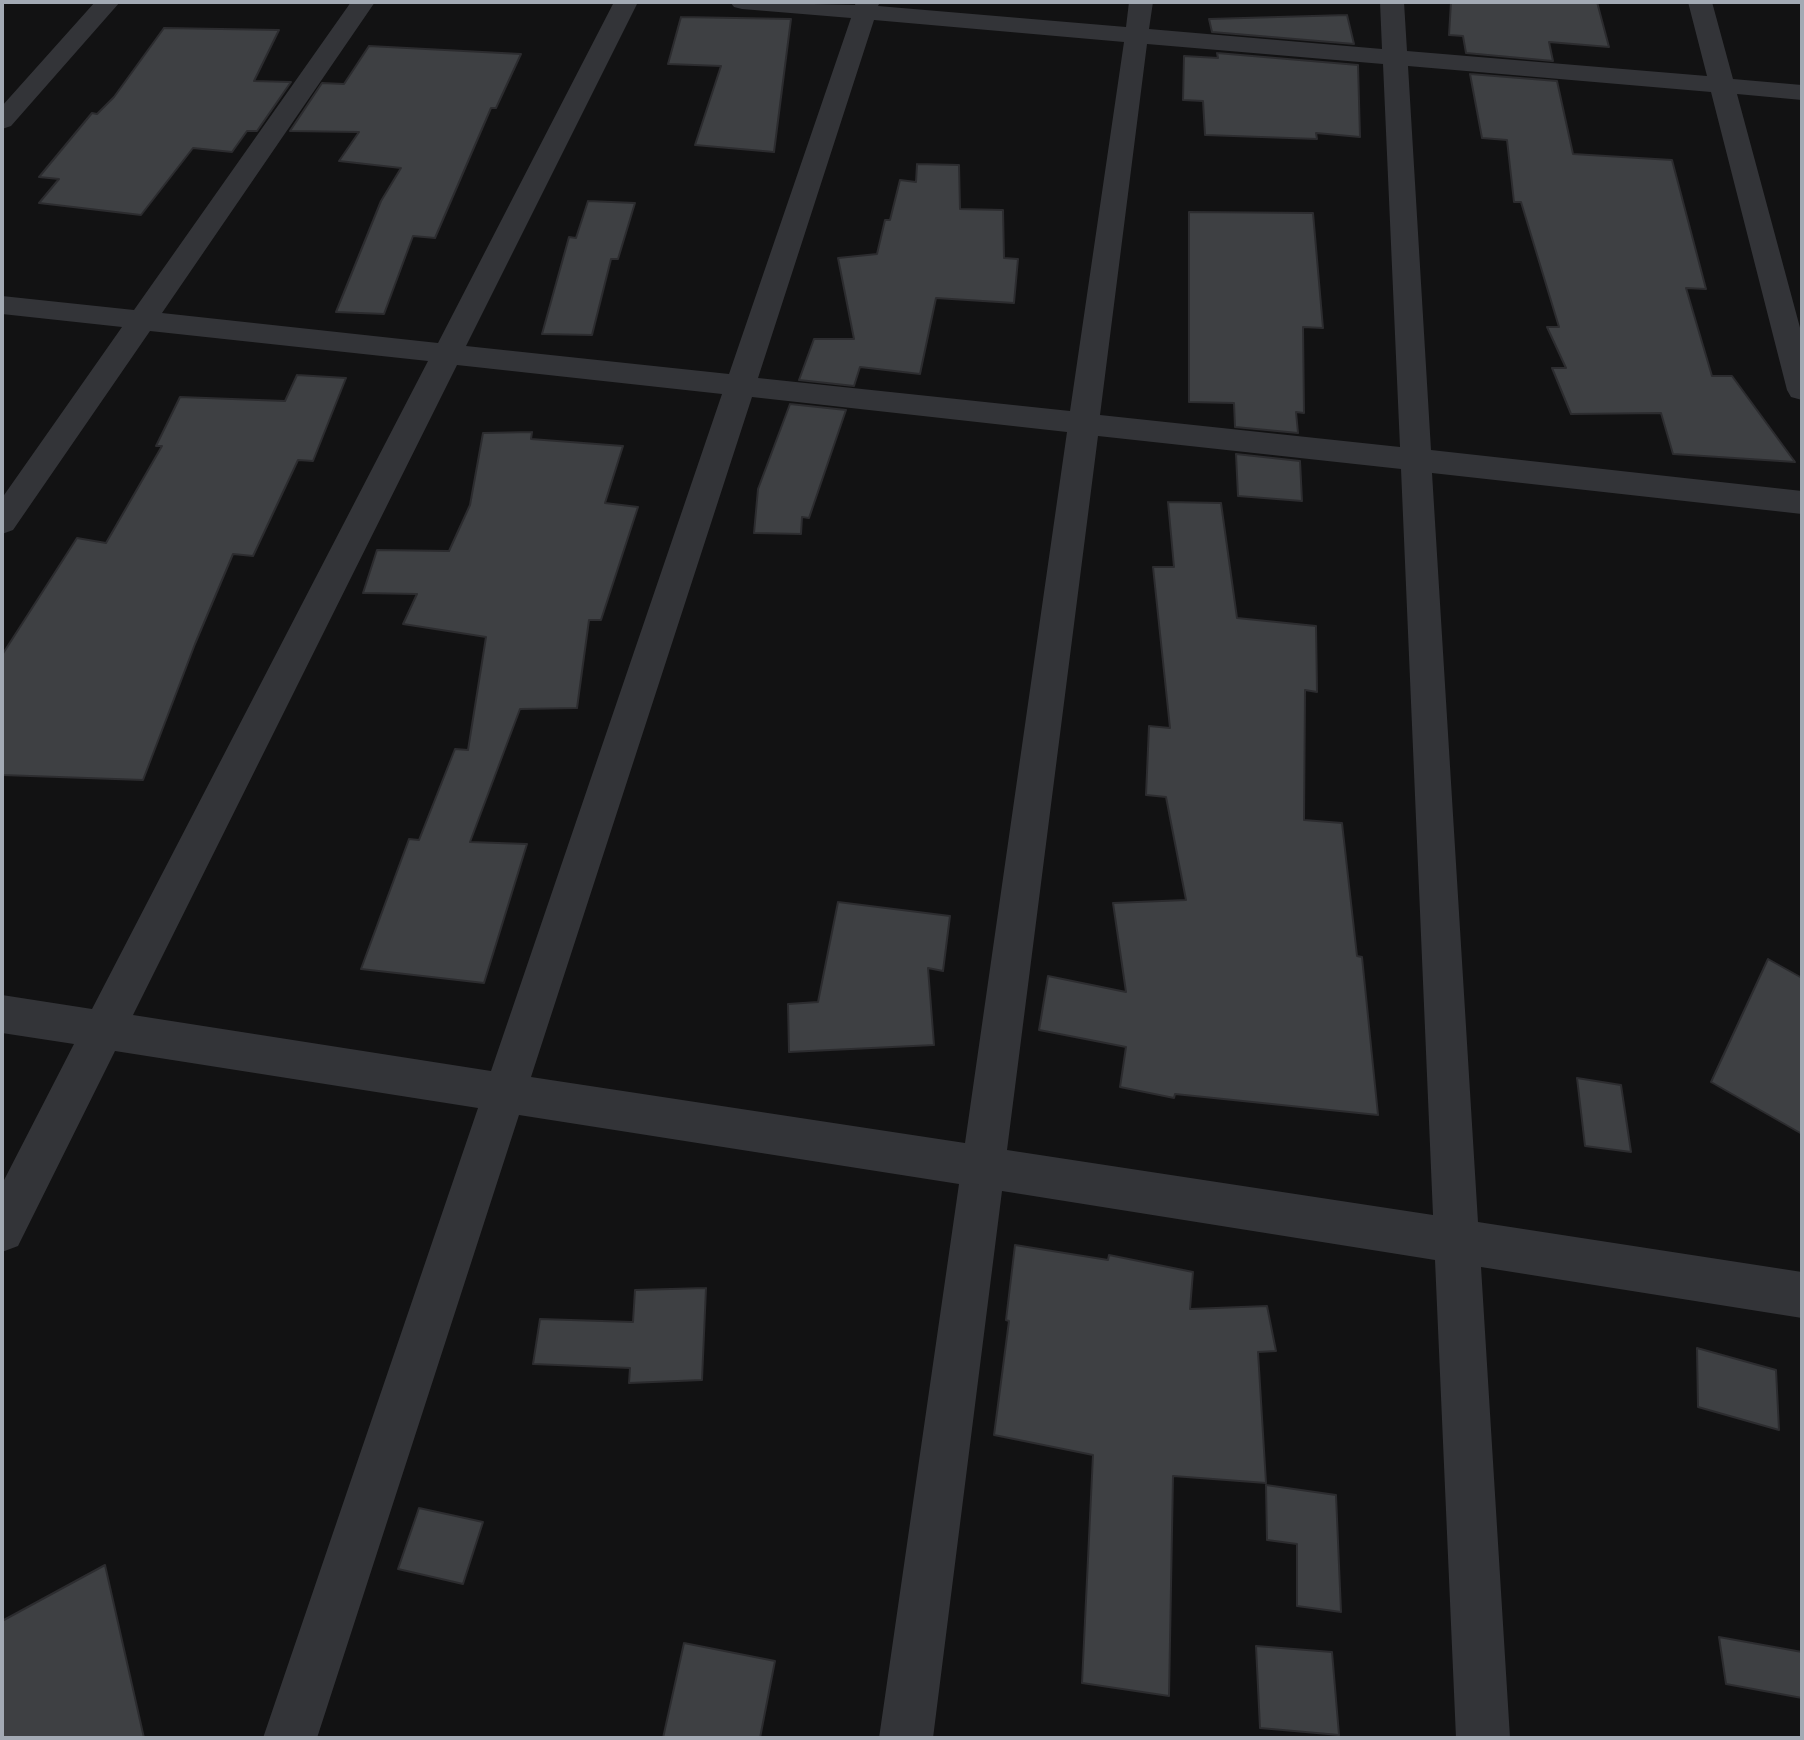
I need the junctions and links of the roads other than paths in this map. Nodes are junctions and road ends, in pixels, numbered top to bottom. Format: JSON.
{"nodes":[{"id":1,"x":108,"y":2,"type":"edge"},
{"id":2,"x":363,"y":2,"type":"edge"},
{"id":3,"x":626,"y":2,"type":"edge"},
{"id":4,"x":742,"y":2,"type":"edge"},
{"id":5,"x":1392,"y":2,"type":"edge"},
{"id":6,"x":1700,"y":2,"type":"edge"},
{"id":7,"x":866,"y":7,"type":"edge"},
{"id":8,"x":1138,"y":19,"type":"edge"},
{"id":9,"x":1395,"y":58,"type":"junction"},
{"id":10,"x":1722,"y":86,"type":"junction"},
{"id":11,"x":1802,"y":92,"type":"edge"},
{"id":12,"x":2,"y":121,"type":"edge"},
{"id":13,"x":2,"y":305,"type":"edge"},
{"id":14,"x":142,"y":320,"type":"junction"},
{"id":15,"x":448,"y":353,"type":"junction"},
{"id":16,"x":740,"y":386,"type":"junction"},
{"id":17,"x":1802,"y":390,"type":"edge"},
{"id":18,"x":1083,"y":423,"type":"junction"},
{"id":19,"x":1416,"y":459,"type":"junction"},
{"id":20,"x":1802,"y":502,"type":"edge"},
{"id":21,"x":2,"y":522,"type":"edge"},
{"id":22,"x":2,"y":1014,"type":"edge"},
{"id":23,"x":103,"y":1030,"type":"junction"},
{"id":24,"x":505,"y":1093,"type":"junction"},
{"id":25,"x":984,"y":1168,"type":"junction"},
{"id":26,"x":2,"y":1230,"type":"edge"},
{"id":27,"x":1457,"y":1241,"type":"junction"},
{"id":28,"x":1802,"y":1295,"type":"edge"},
{"id":29,"x":290,"y":1738,"type":"edge"},
{"id":30,"x":906,"y":1738,"type":"edge"},
{"id":31,"x":1483,"y":1738,"type":"edge"}],
"edges":[{"from":1,"to":12,"type":"street"},
{"from":2,"to":14,"type":"street"},
{"from":3,"to":15,"type":"street"},
{"from":4,"to":7,"type":"street"},
{"from":5,"to":9,"type":"street"},
{"from":6,"to":10,"type":"street"},
{"from":7,"to":8,"type":"street"},
{"from":7,"to":16,"type":"street"},
{"from":8,"to":9,"type":"street"},
{"from":8,"to":18,"type":"street"},
{"from":9,"to":10,"type":"street"},
{"from":9,"to":19,"type":"street"},
{"from":10,"to":11,"type":"street"},
{"from":10,"to":17,"type":"street"},
{"from":13,"to":14,"type":"street"},
{"from":14,"to":15,"type":"street"},
{"from":14,"to":21,"type":"street"},
{"from":15,"to":16,"type":"street"},
{"from":15,"to":23,"type":"street"},
{"from":16,"to":18,"type":"street"},
{"from":16,"to":24,"type":"street"},
{"from":18,"to":19,"type":"street"},
{"from":18,"to":25,"type":"street"},
{"from":19,"to":20,"type":"street"},
{"from":19,"to":27,"type":"street"},
{"from":22,"to":23,"type":"street"},
{"from":23,"to":24,"type":"street"},
{"from":23,"to":26,"type":"street"},
{"from":24,"to":25,"type":"street"},
{"from":24,"to":29,"type":"street"},
{"from":25,"to":27,"type":"street"},
{"from":25,"to":30,"type":"street"},
{"from":27,"to":28,"type":"street"},
{"from":27,"to":31,"type":"street"}]}
